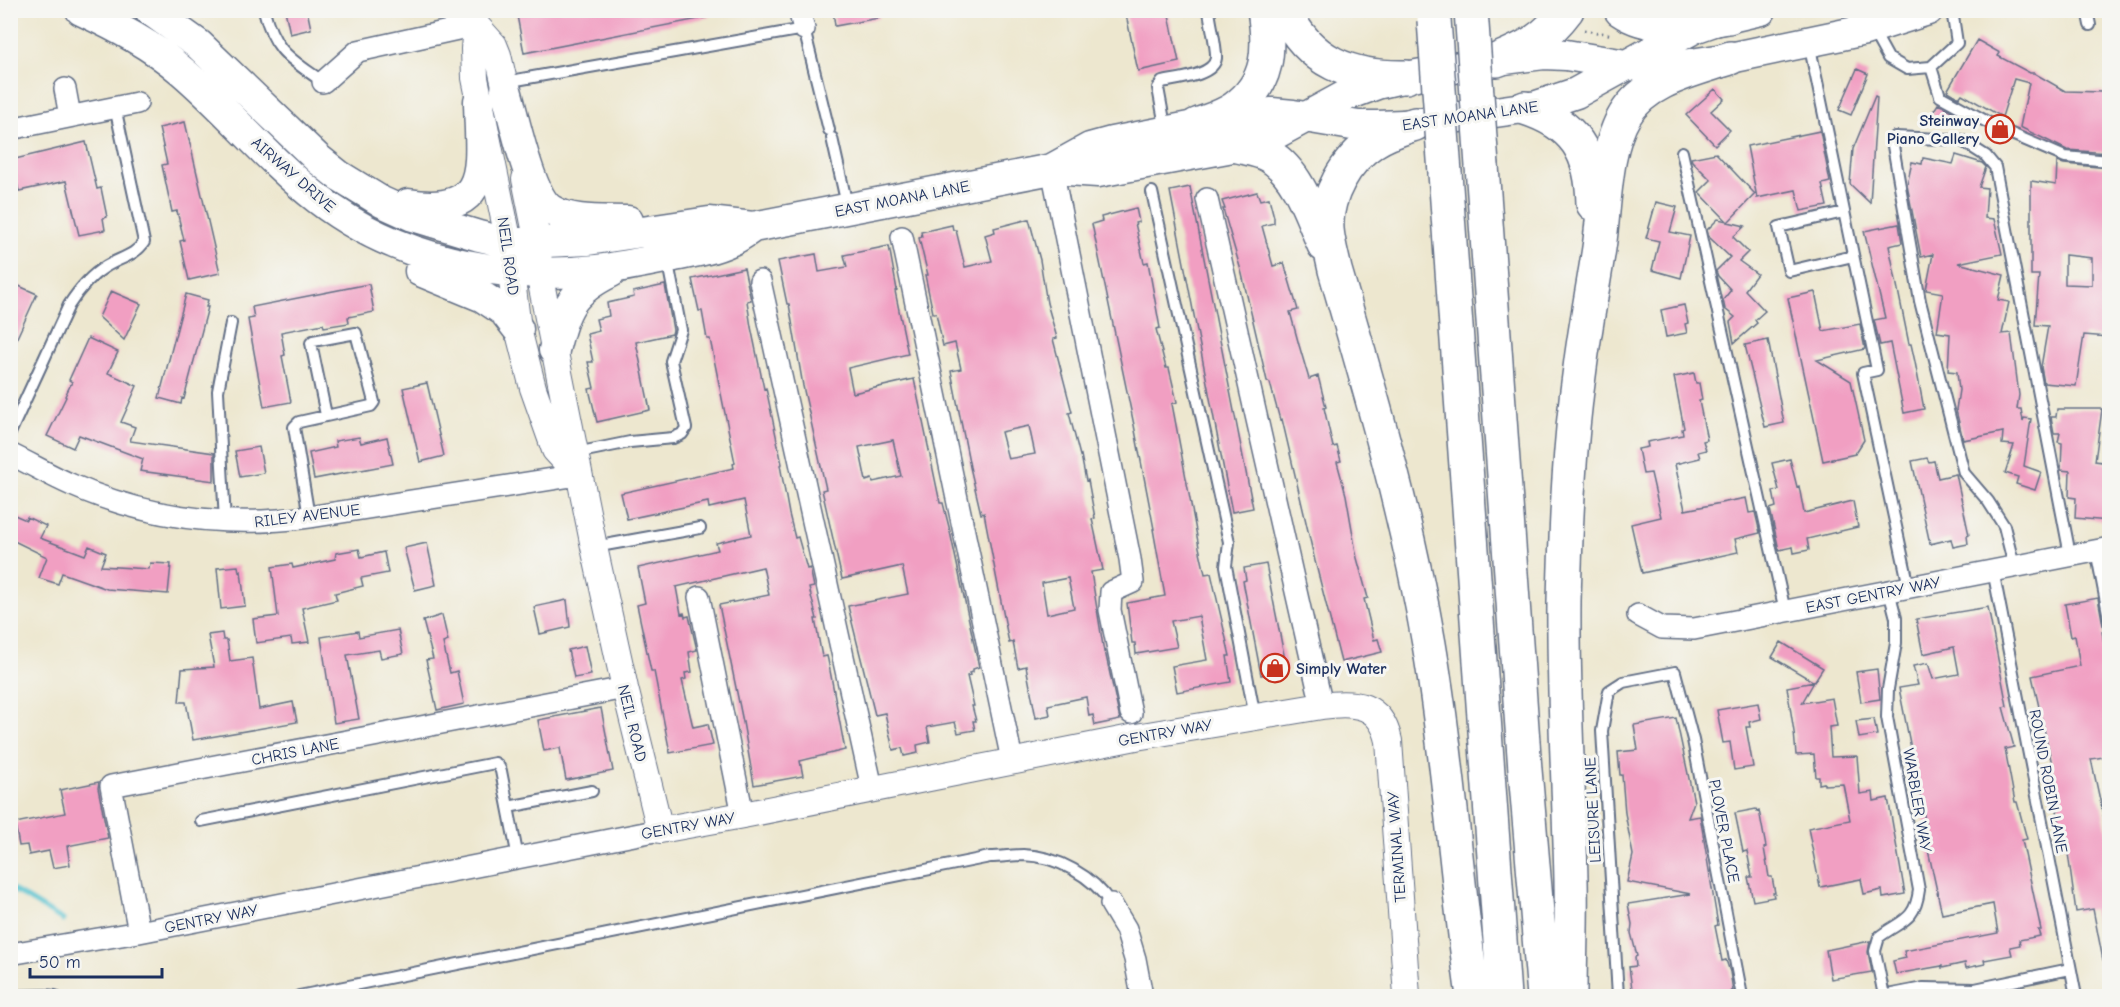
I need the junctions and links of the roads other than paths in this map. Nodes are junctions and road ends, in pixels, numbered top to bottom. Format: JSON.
{"nodes":[{"id":1,"x":81,"y":10,"type":"edge"},
{"id":2,"x":150,"y":10,"type":"edge"},
{"id":3,"x":264,"y":10,"type":"edge"},
{"id":4,"x":1209,"y":10,"type":"edge"},
{"id":5,"x":1264,"y":10,"type":"edge"},
{"id":6,"x":1284,"y":10,"type":"edge"},
{"id":7,"x":1471,"y":10,"type":"edge"},
{"id":8,"x":1761,"y":10,"type":"edge"},
{"id":9,"x":1952,"y":10,"type":"edge"},
{"id":10,"x":2087,"y":10,"type":"edge"},
{"id":11,"x":1921,"y":12,"type":"edge"},
{"id":12,"x":1433,"y":15,"type":"edge"},
{"id":13,"x":1729,"y":17,"type":"junction"},
{"id":14,"x":475,"y":18,"type":"edge"},
{"id":15,"x":802,"y":20,"type":"edge"},
{"id":16,"x":1570,"y":20,"type":"edge"},
{"id":17,"x":1620,"y":23,"type":"edge"},
{"id":18,"x":2090,"y":25,"type":"dead end"},
{"id":19,"x":1872,"y":28,"type":"junction"},
{"id":20,"x":1808,"y":42,"type":"junction"},
{"id":21,"x":1730,"y":58,"type":"junction"},
{"id":22,"x":1497,"y":60,"type":"junction"},
{"id":23,"x":1626,"y":65,"type":"junction"},
{"id":24,"x":1931,"y":67,"type":"junction"},
{"id":25,"x":1406,"y":77,"type":"junction"},
{"id":26,"x":322,"y":82,"type":"joint"},
{"id":27,"x":65,"y":89,"type":"dead end"},
{"id":28,"x":497,"y":91,"type":"junction"},
{"id":29,"x":137,"y":103,"type":"dead end"},
{"id":30,"x":115,"y":107,"type":"junction"},
{"id":31,"x":1525,"y":108,"type":"junction"},
{"id":32,"x":70,"y":116,"type":"junction"},
{"id":33,"x":1306,"y":117,"type":"junction"},
{"id":34,"x":1415,"y":124,"type":"junction"},
{"id":35,"x":1197,"y":125,"type":"junction"},
{"id":36,"x":10,"y":129,"type":"edge"},
{"id":37,"x":1166,"y":131,"type":"junction"},
{"id":38,"x":1238,"y":146,"type":"junction"},
{"id":39,"x":1682,"y":152,"type":"dead end"},
{"id":40,"x":2109,"y":161,"type":"edge"},
{"id":41,"x":278,"y":163,"type":"junction"},
{"id":42,"x":1052,"y":169,"type":"junction"},
{"id":43,"x":359,"y":189,"type":"junction"},
{"id":44,"x":1152,"y":192,"type":"dead end"},
{"id":45,"x":1207,"y":199,"type":"dead end"},
{"id":46,"x":848,"y":209,"type":"junction"},
{"id":47,"x":1844,"y":213,"type":"junction"},
{"id":48,"x":709,"y":222,"type":"junction"},
{"id":49,"x":753,"y":227,"type":"junction"},
{"id":50,"x":902,"y":237,"type":"dead end"},
{"id":51,"x":523,"y":243,"type":"junction"},
{"id":52,"x":1853,"y":256,"type":"junction"},
{"id":53,"x":667,"y":257,"type":"junction"},
{"id":54,"x":626,"y":265,"type":"junction"},
{"id":55,"x":1335,"y":270,"type":"junction"},
{"id":56,"x":525,"y":273,"type":"junction"},
{"id":57,"x":1595,"y":275,"type":"junction"},
{"id":58,"x":760,"y":281,"type":"dead end"},
{"id":59,"x":231,"y":323,"type":"dead end"},
{"id":60,"x":518,"y":329,"type":"junction"},
{"id":61,"x":554,"y":350,"type":"junction"},
{"id":62,"x":326,"y":416,"type":"junction"},
{"id":63,"x":10,"y":433,"type":"edge"},
{"id":64,"x":13,"y":460,"type":"edge"},
{"id":65,"x":571,"y":462,"type":"junction"},
{"id":66,"x":309,"y":517,"type":"junction"},
{"id":67,"x":225,"y":522,"type":"junction"},
{"id":68,"x":700,"y":528,"type":"dead end"},
{"id":69,"x":594,"y":547,"type":"junction"},
{"id":70,"x":2103,"y":549,"type":"edge"},
{"id":71,"x":2070,"y":555,"type":"junction"},
{"id":72,"x":2014,"y":566,"type":"junction"},
{"id":73,"x":1993,"y":570,"type":"junction"},
{"id":74,"x":1899,"y":589,"type":"junction"},
{"id":75,"x":699,"y":597,"type":"dead end"},
{"id":76,"x":1785,"y":611,"type":"junction"},
{"id":77,"x":1638,"y":615,"type":"dead end"},
{"id":78,"x":2109,"y":623,"type":"edge"},
{"id":79,"x":1675,"y":672,"type":"joint"},
{"id":80,"x":625,"y":688,"type":"junction"},
{"id":81,"x":1322,"y":706,"type":"junction"},
{"id":82,"x":1365,"y":708,"type":"joint"},
{"id":83,"x":1255,"y":717,"type":"junction"},
{"id":84,"x":1133,"y":725,"type":"junction"},
{"id":85,"x":1012,"y":760,"type":"junction"},
{"id":86,"x":872,"y":788,"type":"junction"},
{"id":87,"x":592,"y":791,"type":"dead end"},
{"id":88,"x":508,"y":807,"type":"junction"},
{"id":89,"x":743,"y":815,"type":"junction"},
{"id":90,"x":201,"y":821,"type":"dead end"},
{"id":91,"x":660,"y":830,"type":"junction"},
{"id":92,"x":518,"y":858,"type":"junction"},
{"id":93,"x":1111,"y":904,"type":"joint"},
{"id":94,"x":139,"y":932,"type":"junction"},
{"id":95,"x":10,"y":954,"type":"edge"},
{"id":96,"x":2070,"y":969,"type":"junction"},
{"id":97,"x":1955,"y":992,"type":"edge"},
{"id":98,"x":10,"y":996,"type":"edge"},
{"id":99,"x":55,"y":996,"type":"edge"},
{"id":100,"x":299,"y":996,"type":"edge"},
{"id":101,"x":1142,"y":996,"type":"edge"},
{"id":102,"x":1407,"y":996,"type":"edge"},
{"id":103,"x":1473,"y":996,"type":"edge"},
{"id":104,"x":1504,"y":996,"type":"edge"},
{"id":105,"x":1544,"y":996,"type":"edge"},
{"id":106,"x":1570,"y":996,"type":"edge"},
{"id":107,"x":1618,"y":996,"type":"edge"},
{"id":108,"x":1742,"y":996,"type":"edge"},
{"id":109,"x":1884,"y":996,"type":"edge"},
{"id":110,"x":2076,"y":996,"type":"edge"}],
"edges":[{"from":1,"to":41,"type":"main road","name":"AIRWAY DRIVE"},
{"from":2,"to":43,"type":"main road","name":"AIRWAY DRIVE"},
{"from":3,"to":26,"type":"lane"},
{"from":4,"to":37,"type":"lane"},
{"from":5,"to":35,"type":"highway"},
{"from":6,"to":25,"type":"highway"},
{"from":7,"to":105,"type":"highway","bridge":true},
{"from":8,"to":13,"type":"main road","name":"EAST MOANA LANE"},
{"from":9,"to":24,"type":"lane"},
{"from":10,"to":18,"type":"lane"},
{"from":11,"to":19,"type":"main road","name":"EAST MOANA LANE"},
{"from":12,"to":104,"type":"highway","bridge":true},
{"from":13,"to":17,"type":"highway"},
{"from":13,"to":23,"type":"main road","name":"EAST MOANA LANE"},
{"from":14,"to":26,"type":"street"},
{"from":14,"to":28,"type":"street","name":"NEIL ROAD"},
{"from":15,"to":28,"type":"lane"},
{"from":15,"to":46,"type":"lane"},
{"from":16,"to":22,"type":"highway"},
{"from":19,"to":20,"type":"main road","name":"EAST MOANA LANE"},
{"from":19,"to":24,"type":"lane"},
{"from":20,"to":21,"type":"main road","name":"EAST MOANA LANE"},
{"from":20,"to":47,"type":"lane"},
{"from":21,"to":23,"type":"main road","name":"EAST MOANA LANE"},
{"from":21,"to":57,"type":"highway"},
{"from":22,"to":23,"type":"main road","name":"EAST MOANA LANE"},
{"from":22,"to":25,"type":"main road","name":"EAST MOANA LANE"},
{"from":23,"to":31,"type":"main road","name":"EAST MOANA LANE"},
{"from":24,"to":40,"type":"lane"},
{"from":25,"to":33,"type":"main road","name":"EAST MOANA LANE"},
{"from":27,"to":32,"type":"street"},
{"from":28,"to":43,"type":"main road"},
{"from":28,"to":48,"type":"main road"},
{"from":28,"to":51,"type":"street","name":"NEIL ROAD"},
{"from":29,"to":30,"type":"street"},
{"from":30,"to":32,"type":"street"},
{"from":30,"to":63,"type":"lane"},
{"from":31,"to":34,"type":"main road","name":"EAST MOANA LANE"},
{"from":31,"to":57,"type":"highway"},
{"from":32,"to":36,"type":"street"},
{"from":33,"to":34,"type":"main road","name":"EAST MOANA LANE"},
{"from":33,"to":35,"type":"main road","name":"EAST MOANA LANE"},
{"from":33,"to":38,"type":"main road","name":"EAST MOANA LANE"},
{"from":34,"to":55,"type":"highway"},
{"from":35,"to":37,"type":"main road","name":"EAST MOANA LANE"},
{"from":37,"to":42,"type":"main road","name":"EAST MOANA LANE"},
{"from":38,"to":42,"type":"main road","name":"EAST MOANA LANE"},
{"from":38,"to":55,"type":"highway"},
{"from":39,"to":76,"type":"lane"},
{"from":41,"to":56,"type":"main road","name":"AIRWAY DRIVE"},
{"from":41,"to":60,"type":"main road"},
{"from":42,"to":46,"type":"main road","name":"EAST MOANA LANE"},
{"from":42,"to":84,"type":"street"},
{"from":43,"to":51,"type":"main road","name":"AIRWAY DRIVE"},
{"from":44,"to":83,"type":"lane"},
{"from":45,"to":81,"type":"street"},
{"from":46,"to":49,"type":"main road","name":"EAST MOANA LANE"},
{"from":47,"to":52,"type":"lane"},
{"from":47,"to":52,"type":"lane"},
{"from":48,"to":49,"type":"main road","name":"EAST MOANA LANE"},
{"from":48,"to":51,"type":"main road","name":"EAST MOANA LANE"},
{"from":49,"to":53,"type":"main road","name":"EAST MOANA LANE"},
{"from":50,"to":85,"type":"street"},
{"from":51,"to":56,"type":"street","name":"NEIL ROAD"},
{"from":52,"to":74,"type":"lane","name":"WARBLER WAY"},
{"from":53,"to":54,"type":"main road","name":"EAST MOANA LANE"},
{"from":53,"to":65,"type":"lane"},
{"from":54,"to":56,"type":"main road","name":"EAST MOANA LANE"},
{"from":54,"to":61,"type":"main road"},
{"from":55,"to":103,"type":"highway"},
{"from":56,"to":60,"type":"street","name":"NEIL ROAD"},
{"from":56,"to":61,"type":"street","name":"NEIL ROAD"},
{"from":57,"to":106,"type":"highway"},
{"from":58,"to":86,"type":"street"},
{"from":59,"to":67,"type":"lane"},
{"from":60,"to":65,"type":"street","name":"NEIL ROAD"},
{"from":61,"to":65,"type":"street","name":"NEIL ROAD"},
{"from":62,"to":62,"type":"lane"},
{"from":62,"to":66,"type":"lane"},
{"from":64,"to":67,"type":"street","name":"RILEY AVENUE"},
{"from":65,"to":66,"type":"street","name":"RILEY AVENUE"},
{"from":65,"to":69,"type":"street","name":"NEIL ROAD"},
{"from":66,"to":67,"type":"street","name":"RILEY AVENUE"},
{"from":68,"to":69,"type":"lane"},
{"from":69,"to":80,"type":"street","name":"NEIL ROAD"},
{"from":70,"to":71,"type":"street","name":"EAST GENTRY WAY"},
{"from":70,"to":78,"type":"lane"},
{"from":71,"to":72,"type":"street","name":"EAST GENTRY WAY"},
{"from":71,"to":72,"type":"lane"},
{"from":72,"to":73,"type":"street","name":"EAST GENTRY WAY"},
{"from":73,"to":74,"type":"street","name":"EAST GENTRY WAY"},
{"from":73,"to":96,"type":"lane","name":"ROUND ROBIN LANE"},
{"from":74,"to":76,"type":"street","name":"EAST GENTRY WAY"},
{"from":74,"to":109,"type":"lane","name":"WARBLER WAY"},
{"from":75,"to":89,"type":"street"},
{"from":76,"to":77,"type":"street","name":"EAST GENTRY WAY"},
{"from":79,"to":107,"type":"lane","name":"LEISURE LANE"},
{"from":79,"to":108,"type":"lane","name":"PLOVER PLACE"},
{"from":80,"to":91,"type":"street","name":"NEIL ROAD"},
{"from":80,"to":94,"type":"street","name":"CHRIS LANE"},
{"from":81,"to":82,"type":"street","name":"GENTRY WAY"},
{"from":81,"to":83,"type":"street","name":"GENTRY WAY"},
{"from":82,"to":102,"type":"street","name":"TERMINAL WAY"},
{"from":83,"to":84,"type":"street","name":"GENTRY WAY"},
{"from":84,"to":85,"type":"street","name":"GENTRY WAY"},
{"from":85,"to":86,"type":"street","name":"GENTRY WAY"},
{"from":86,"to":89,"type":"street","name":"GENTRY WAY"},
{"from":87,"to":88,"type":"lane"},
{"from":88,"to":90,"type":"lane"},
{"from":88,"to":92,"type":"lane"},
{"from":89,"to":91,"type":"street","name":"GENTRY WAY"},
{"from":91,"to":92,"type":"street","name":"GENTRY WAY"},
{"from":92,"to":94,"type":"street","name":"GENTRY WAY"},
{"from":93,"to":100,"type":"lane"},
{"from":93,"to":101,"type":"street"},
{"from":94,"to":95,"type":"street","name":"GENTRY WAY"},
{"from":96,"to":97,"type":"lane"},
{"from":96,"to":110,"type":"lane","name":"ROUND ROBIN LANE"},
{"from":97,"to":109,"type":"lane"},
{"from":98,"to":99,"type":"lane"}]}
